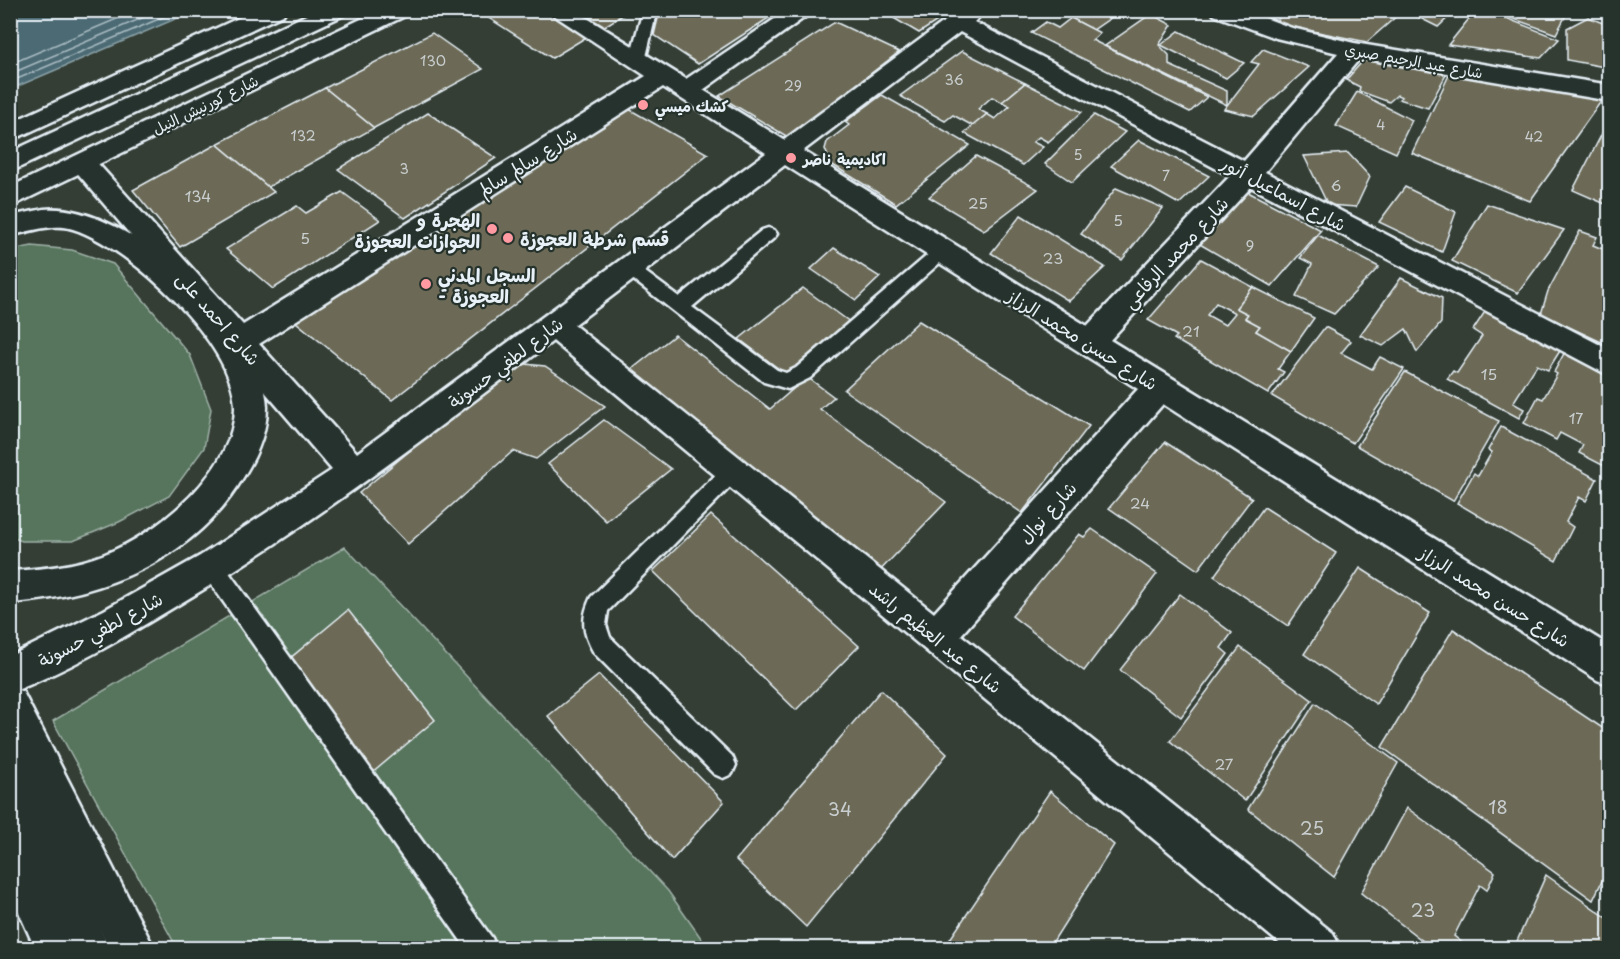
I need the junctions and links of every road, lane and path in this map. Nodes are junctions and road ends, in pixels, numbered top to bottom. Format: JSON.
{"nodes":[{"id":1,"x":275,"y":10,"type":"edge"},
{"id":2,"x":336,"y":10,"type":"edge"},
{"id":3,"x":399,"y":10,"type":"edge"},
{"id":4,"x":556,"y":10,"type":"edge"},
{"id":5,"x":650,"y":10,"type":"edge"},
{"id":6,"x":804,"y":10,"type":"edge"},
{"id":7,"x":1222,"y":10,"type":"edge"},
{"id":8,"x":967,"y":17,"type":"edge"},
{"id":9,"x":1354,"y":51,"type":"junction"},
{"id":10,"x":637,"y":61,"type":"junction"},
{"id":11,"x":673,"y":84,"type":"junction"},
{"id":12,"x":1610,"y":93,"type":"edge"},
{"id":13,"x":10,"y":133,"type":"edge"},
{"id":14,"x":784,"y":153,"type":"junction"},
{"id":15,"x":10,"y":163,"type":"edge"},
{"id":16,"x":83,"y":163,"type":"junction"},
{"id":17,"x":1248,"y":174,"type":"junction"},
{"id":18,"x":10,"y":198,"type":"edge"},
{"id":19,"x":10,"y":226,"type":"edge"},
{"id":20,"x":768,"y":234,"type":"dead end"},
{"id":21,"x":943,"y":252,"type":"junction"},
{"id":22,"x":630,"y":270,"type":"junction"},
{"id":23,"x":680,"y":307,"type":"junction"},
{"id":24,"x":554,"y":325,"type":"junction"},
{"id":25,"x":1089,"y":344,"type":"junction"},
{"id":26,"x":241,"y":357,"type":"junction"},
{"id":27,"x":1610,"y":364,"type":"edge"},
{"id":28,"x":1159,"y":387,"type":"junction"},
{"id":29,"x":733,"y":471,"type":"junction"},
{"id":30,"x":355,"y":473,"type":"junction"},
{"id":31,"x":212,"y":567,"type":"junction"},
{"id":32,"x":10,"y":587,"type":"edge"},
{"id":33,"x":936,"y":637,"type":"junction"},
{"id":34,"x":1610,"y":667,"type":"edge"},
{"id":35,"x":10,"y":675,"type":"edge"},
{"id":36,"x":10,"y":705,"type":"edge"},
{"id":37,"x":723,"y":765,"type":"dead end"},
{"id":38,"x":10,"y":776,"type":"edge"},
{"id":39,"x":10,"y":843,"type":"edge"},
{"id":40,"x":57,"y":948,"type":"edge"},
{"id":41,"x":87,"y":948,"type":"edge"},
{"id":42,"x":132,"y":948,"type":"edge"},
{"id":43,"x":482,"y":948,"type":"edge"},
{"id":44,"x":1318,"y":948,"type":"edge"}],
"edges":[{"from":1,"to":13,"type":"main road"},
{"from":2,"to":15,"type":"main road","name":"شارع كورنيش النيل"},
{"from":3,"to":16,"type":"main road","name":"شارع كورنيش النيل"},
{"from":4,"to":10,"type":"main road","name":"شارع حسن محمد الرزاز"},
{"from":5,"to":10,"type":"lane"},
{"from":6,"to":11,"type":"main road","name":"شارع سالم سالم"},
{"from":7,"to":9,"type":"main road","name":"شارع عبد الرحيم صبري"},
{"from":8,"to":14,"type":"main road","name":"شارع لطفي حسونة"},
{"from":8,"to":17,"type":"main road","name":"شارع اسماعيل أنور"},
{"from":9,"to":12,"type":"main road","name":"شارع عبد الرحيم صبري"},
{"from":9,"to":17,"type":"main road","name":"شارع محمد الرفاعي"},
{"from":10,"to":11,"type":"main road","name":"شارع حسن محمد الرزاز"},
{"from":11,"to":14,"type":"main road","name":"شارع حسن محمد الرزاز"},
{"from":11,"to":26,"type":"main road","name":"شارع سالم سالم"},
{"from":14,"to":21,"type":"main road","name":"شارع حسن محمد الرزاز"},
{"from":14,"to":22,"type":"main road","name":"شارع لطفي حسونة"},
{"from":16,"to":18,"type":"main road","name":"شارع كورنيش النيل"},
{"from":16,"to":26,"type":"main road","name":"شارع احمد على"},
{"from":17,"to":25,"type":"main road","name":"شارع محمد الرفاعي"},
{"from":17,"to":27,"type":"main road","name":"شارع اسماعيل أنور"},
{"from":19,"to":26,"type":"main road"},
{"from":20,"to":23,"type":"lane"},
{"from":21,"to":23,"type":"lane"},
{"from":21,"to":25,"type":"main road","name":"شارع حسن محمد الرزاز"},
{"from":22,"to":23,"type":"lane"},
{"from":22,"to":24,"type":"main road","name":"شارع لطفي حسونة"},
{"from":24,"to":29,"type":"main road","name":"شارع عبد العظيم راشد"},
{"from":24,"to":30,"type":"main road","name":"شارع لطفي حسونة"},
{"from":25,"to":28,"type":"main road","name":"شارع حسن محمد الرزاز"},
{"from":26,"to":30,"type":"main road","name":"شارع احمد على"},
{"from":26,"to":32,"type":"main road"},
{"from":28,"to":33,"type":"main road","name":"شارع نوال"},
{"from":28,"to":34,"type":"main road","name":"شارع حسن محمد الرزاز"},
{"from":29,"to":33,"type":"main road","name":"شارع عبد العظيم راشد"},
{"from":29,"to":37,"type":"lane"},
{"from":30,"to":31,"type":"main road","name":"شارع لطفي حسونة"},
{"from":31,"to":35,"type":"main road","name":"شارع لطفي حسونة"},
{"from":31,"to":43,"type":"lane"},
{"from":33,"to":44,"type":"main road","name":"شارع عبد العظيم راشد"},
{"from":36,"to":42,"type":"main road"},
{"from":38,"to":41,"type":"main road"},
{"from":39,"to":40,"type":"main road"}]}
